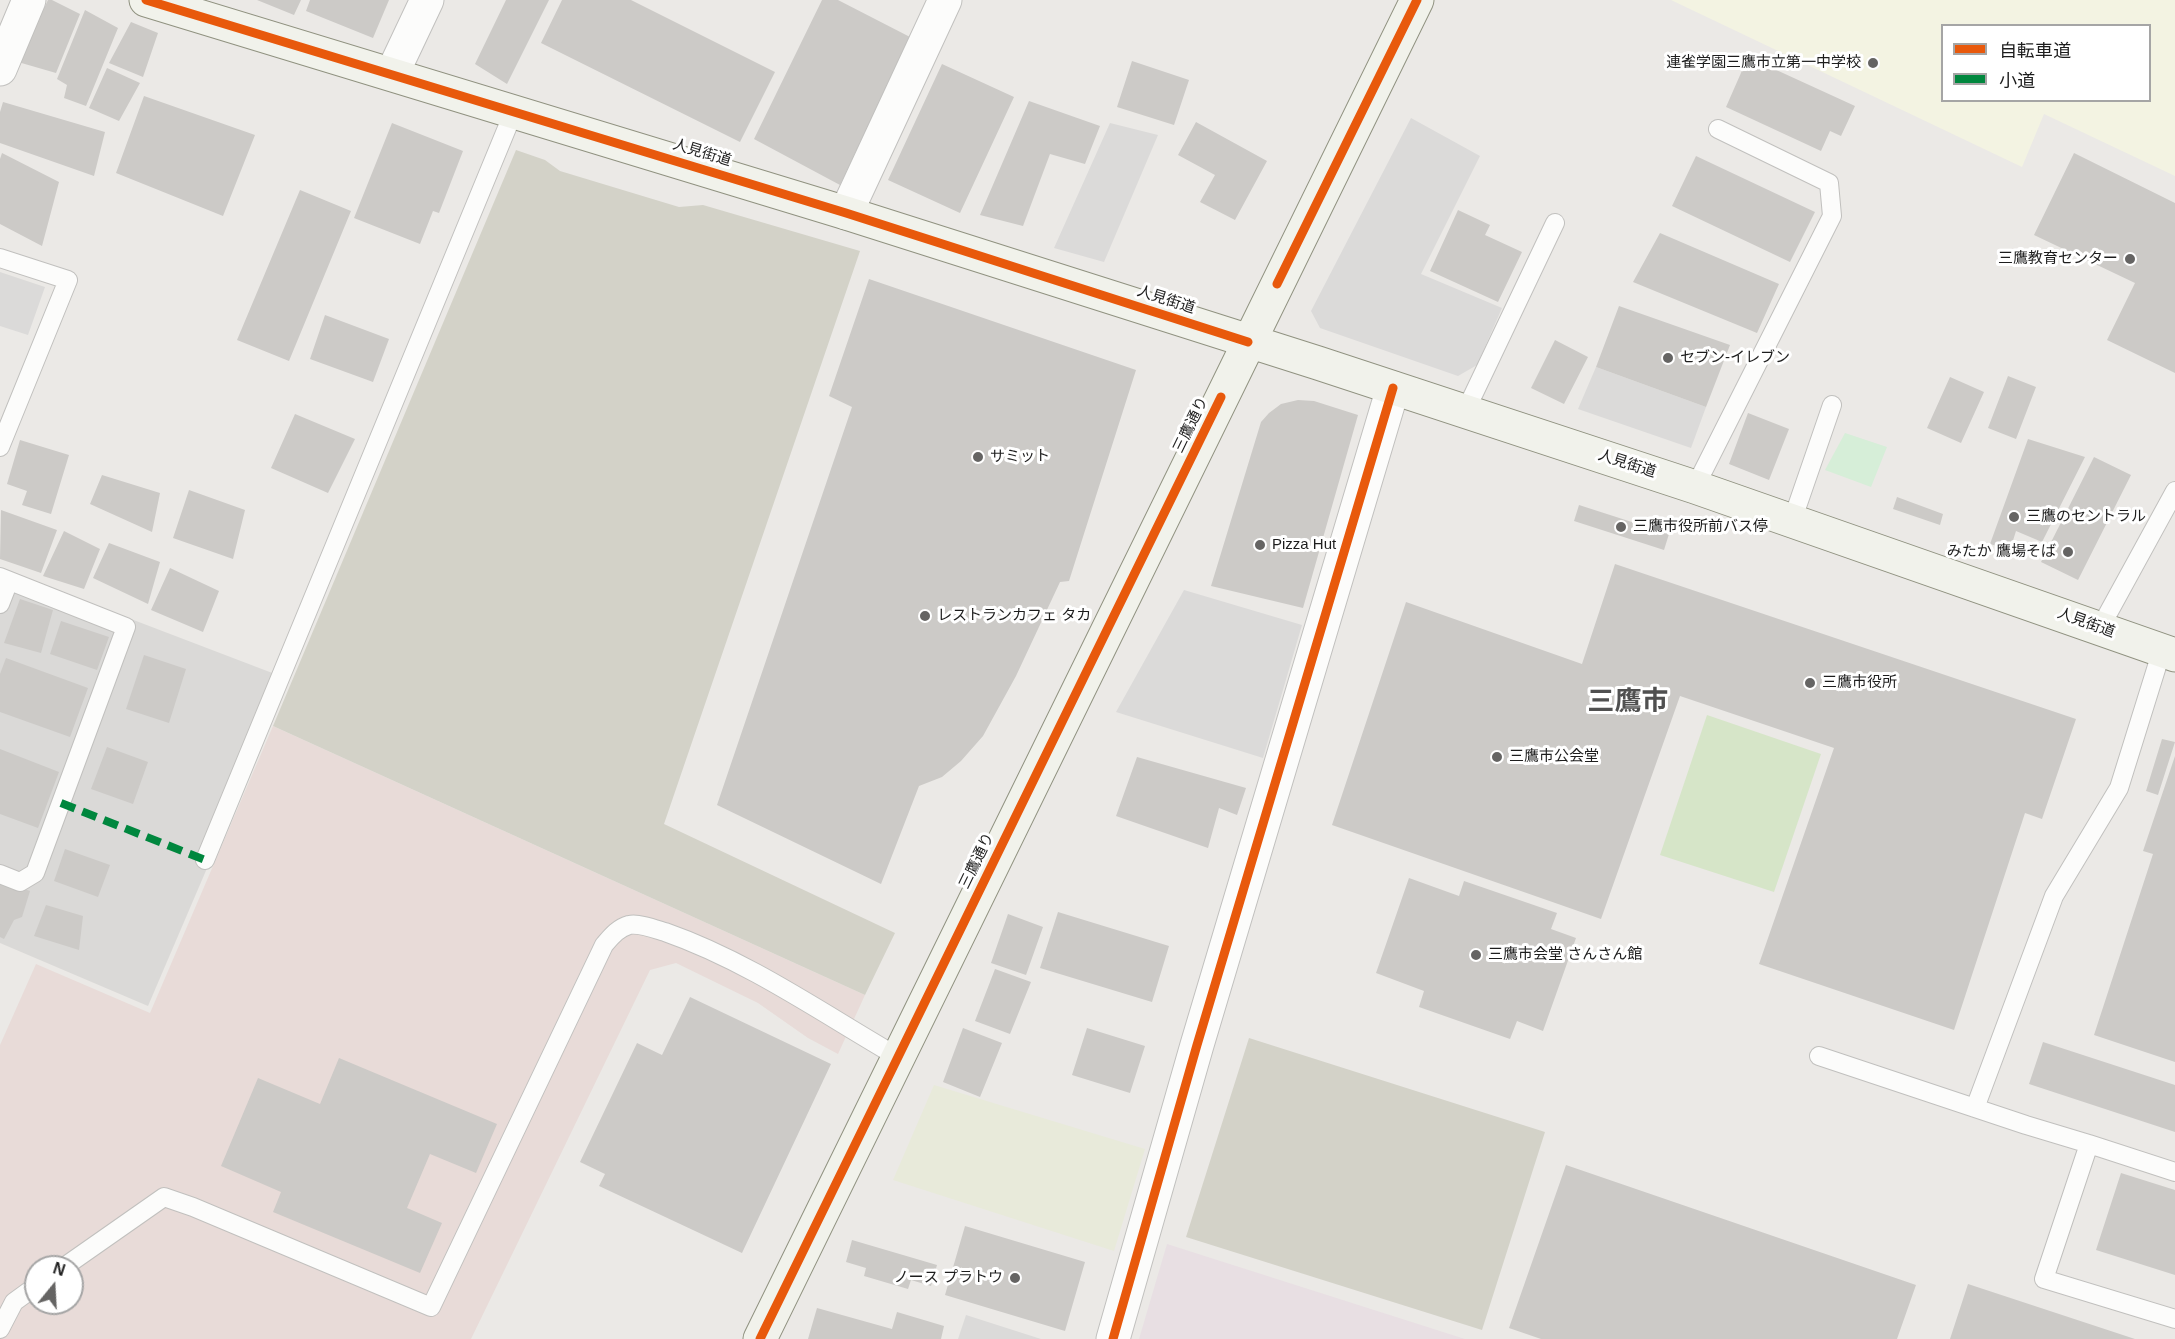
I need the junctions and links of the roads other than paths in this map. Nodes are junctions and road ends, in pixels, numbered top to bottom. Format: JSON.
{"nodes":[{"id":1,"x":29,"y":0,"type":"edge"},
{"id":2,"x":146,"y":0,"type":"edge"},
{"id":3,"x":427,"y":0,"type":"edge"},
{"id":4,"x":945,"y":0,"type":"edge"},
{"id":5,"x":1417,"y":0,"type":"edge"},
{"id":6,"x":0,"y":69,"type":"edge"},
{"id":7,"x":392,"y":74,"type":"junction"},
{"id":8,"x":514,"y":111,"type":"junction"},
{"id":9,"x":1718,"y":129,"type":"dead end"},
{"id":10,"x":846,"y":213,"type":"junction"},
{"id":11,"x":1555,"y":223,"type":"dead end"},
{"id":12,"x":0,"y":258,"type":"edge"},
{"id":13,"x":1248,"y":342,"type":"junction"},
{"id":14,"x":1393,"y":388,"type":"junction"},
{"id":15,"x":1832,"y":405,"type":"dead end"},
{"id":16,"x":1465,"y":411,"type":"junction"},
{"id":17,"x":0,"y":447,"type":"edge"},
{"id":18,"x":1695,"y":487,"type":"junction"},
{"id":19,"x":2175,"y":491,"type":"edge"},
{"id":20,"x":1792,"y":521,"type":"junction"},
{"id":21,"x":5,"y":579,"type":"edge"},
{"id":22,"x":0,"y":604,"type":"edge"},
{"id":23,"x":2100,"y":628,"type":"junction"},
{"id":24,"x":2168,"y":652,"type":"edge"},
{"id":25,"x":205,"y":860,"type":"dead end"},
{"id":26,"x":0,"y":874,"type":"edge"},
{"id":27,"x":1819,"y":1056,"type":"dead end"},
{"id":28,"x":898,"y":1057,"type":"junction"},
{"id":29,"x":1975,"y":1108,"type":"junction"},
{"id":30,"x":2089,"y":1144,"type":"junction"},
{"id":31,"x":2175,"y":1172,"type":"edge"},
{"id":32,"x":81,"y":1255,"type":"edge"},
{"id":33,"x":24,"y":1295,"type":"edge"},
{"id":34,"x":2175,"y":1319,"type":"edge"},
{"id":35,"x":0,"y":1329,"type":"edge"},
{"id":36,"x":760,"y":1339,"type":"edge"},
{"id":37,"x":1113,"y":1339,"type":"edge"}],
"edges":[{"from":1,"to":6,"type":"street"},
{"from":2,"to":7,"type":"main road","name":"人見街道"},
{"from":3,"to":7,"type":"street"},
{"from":4,"to":10,"type":"street"},
{"from":5,"to":13,"type":"main road","name":"三鷹通り"},
{"from":7,"to":8,"type":"main road","name":"人見街道"},
{"from":8,"to":10,"type":"main road","name":"人見街道"},
{"from":8,"to":25,"type":"lane"},
{"from":9,"to":18,"type":"lane"},
{"from":10,"to":13,"type":"main road","name":"人見街道"},
{"from":11,"to":16,"type":"lane"},
{"from":12,"to":17,"type":"lane"},
{"from":13,"to":14,"type":"main road","name":"人見街道"},
{"from":13,"to":28,"type":"main road","name":"三鷹通り"},
{"from":14,"to":16,"type":"main road","name":"人見街道"},
{"from":14,"to":37,"type":"street"},
{"from":15,"to":20,"type":"lane"},
{"from":16,"to":18,"type":"main road","name":"人見街道"},
{"from":18,"to":20,"type":"main road","name":"人見街道"},
{"from":19,"to":23,"type":"lane"},
{"from":20,"to":23,"type":"main road","name":"人見街道"},
{"from":21,"to":22,"type":"lane"},
{"from":21,"to":26,"type":"lane"},
{"from":23,"to":24,"type":"main road","name":"人見街道"},
{"from":24,"to":29,"type":"lane"},
{"from":27,"to":29,"type":"lane"},
{"from":28,"to":32,"type":"lane"},
{"from":28,"to":36,"type":"main road","name":"三鷹通り"},
{"from":29,"to":30,"type":"lane"},
{"from":30,"to":31,"type":"lane"},
{"from":30,"to":34,"type":"lane"},
{"from":33,"to":35,"type":"lane"}]}
